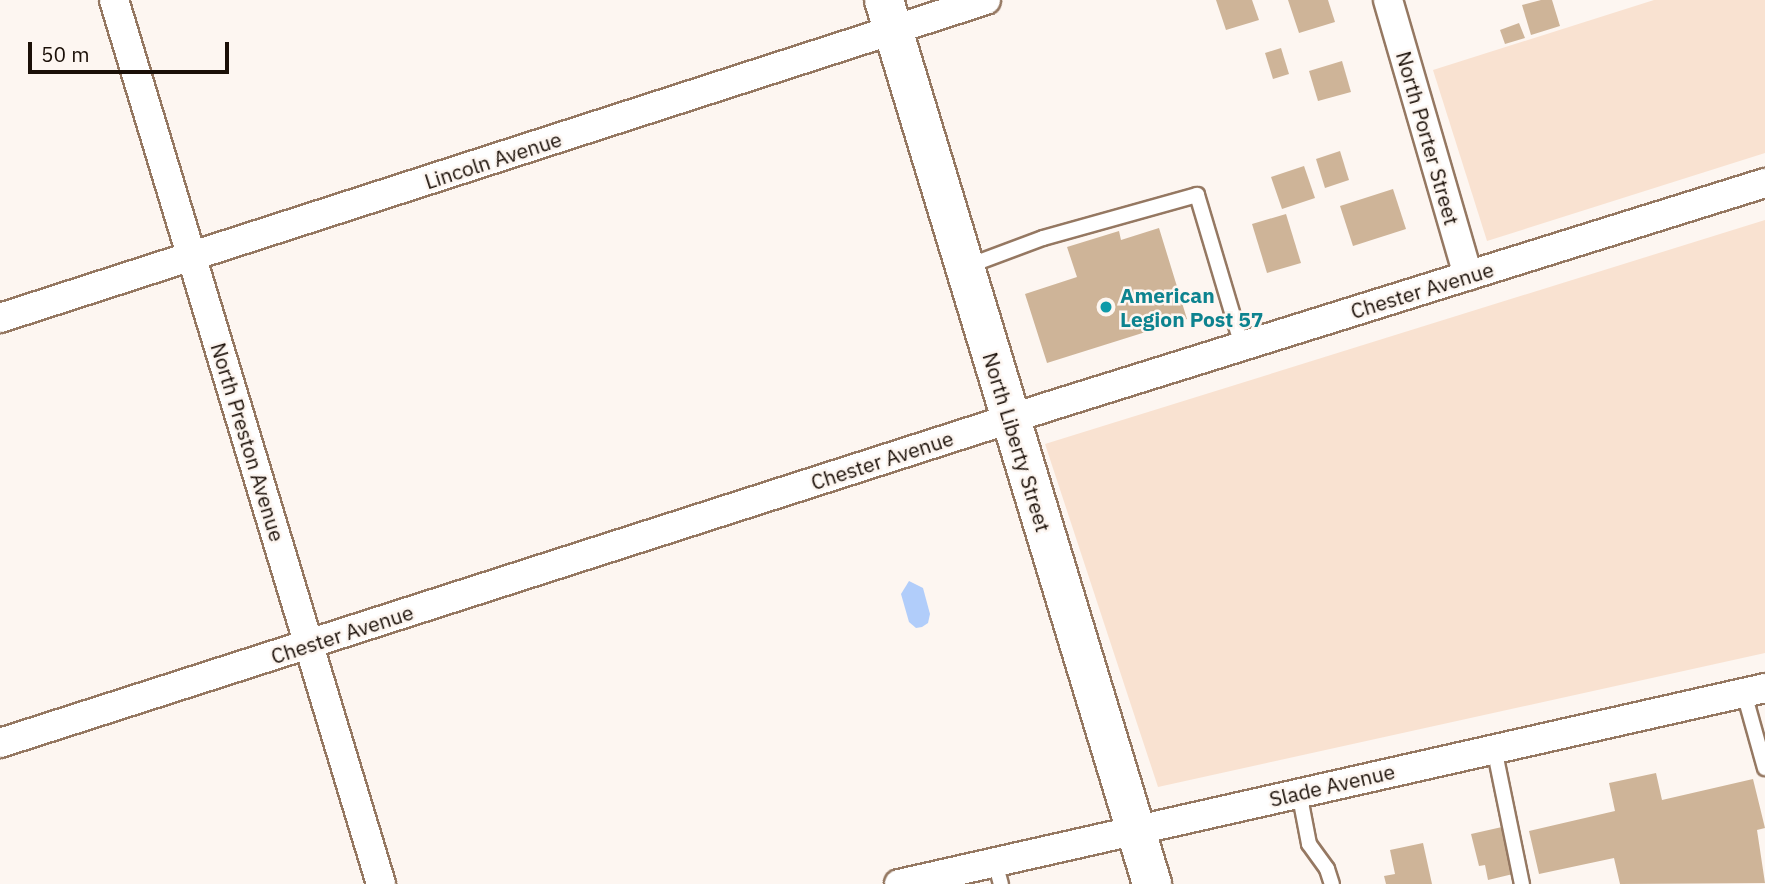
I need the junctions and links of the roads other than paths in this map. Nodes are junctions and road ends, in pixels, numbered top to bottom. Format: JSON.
{"nodes":[{"id":1,"x":114,"y":0,"type":"edge"},
{"id":2,"x":986,"y":0,"type":"edge"},
{"id":3,"x":1388,"y":0,"type":"edge"},
{"id":4,"x":889,"y":15,"type":"edge"},
{"id":5,"x":1765,"y":183,"type":"edge"},
{"id":6,"x":193,"y":257,"type":"junction"},
{"id":7,"x":963,"y":267,"type":"junction"},
{"id":8,"x":1468,"y":276,"type":"junction"},
{"id":9,"x":0,"y":318,"type":"edge"},
{"id":10,"x":1242,"y":346,"type":"junction"},
{"id":11,"x":1011,"y":420,"type":"junction"},
{"id":12,"x":309,"y":646,"type":"junction"},
{"id":13,"x":1754,"y":690,"type":"edge"},
{"id":14,"x":0,"y":743,"type":"edge"},
{"id":15,"x":1494,"y":748,"type":"junction"},
{"id":16,"x":1765,"y":768,"type":"edge"},
{"id":17,"x":1299,"y":792,"type":"junction"},
{"id":18,"x":1137,"y":831,"type":"junction"},
{"id":19,"x":998,"y":873,"type":"edge"},
{"id":20,"x":917,"y":882,"type":"edge"},
{"id":21,"x":381,"y":884,"type":"edge"},
{"id":22,"x":1152,"y":884,"type":"edge"},
{"id":23,"x":1332,"y":884,"type":"edge"},
{"id":24,"x":1522,"y":884,"type":"edge"}],
"edges":[{"from":1,"to":6,"type":"street","name":"North Preston Avenue"},
{"from":2,"to":4,"type":"street","name":"Lincoln Avenue"},
{"from":3,"to":8,"type":"street","name":"North Porter Street"},
{"from":4,"to":6,"type":"street","name":"Lincoln Avenue"},
{"from":4,"to":7,"type":"main road","name":"North Liberty Street"},
{"from":5,"to":8,"type":"street","name":"Chester Avenue"},
{"from":6,"to":9,"type":"street","name":"Lincoln Avenue"},
{"from":6,"to":12,"type":"street","name":"North Preston Avenue"},
{"from":7,"to":10,"type":"lane"},
{"from":7,"to":11,"type":"main road","name":"North Liberty Street"},
{"from":8,"to":10,"type":"street","name":"Chester Avenue"},
{"from":10,"to":11,"type":"street","name":"Chester Avenue"},
{"from":11,"to":12,"type":"street","name":"Chester Avenue"},
{"from":11,"to":18,"type":"main road","name":"North Liberty Street"},
{"from":12,"to":14,"type":"street","name":"Chester Avenue"},
{"from":12,"to":21,"type":"street","name":"North Preston Avenue"},
{"from":13,"to":15,"type":"street","name":"Slade Avenue"},
{"from":13,"to":16,"type":"lane"},
{"from":15,"to":17,"type":"street","name":"Slade Avenue"},
{"from":15,"to":24,"type":"lane"},
{"from":17,"to":18,"type":"street","name":"Slade Avenue"},
{"from":17,"to":23,"type":"lane"},
{"from":18,"to":19,"type":"street","name":"Slade Avenue"},
{"from":18,"to":22,"type":"main road","name":"North Liberty Street"},
{"from":19,"to":20,"type":"street","name":"Slade Avenue"}]}
